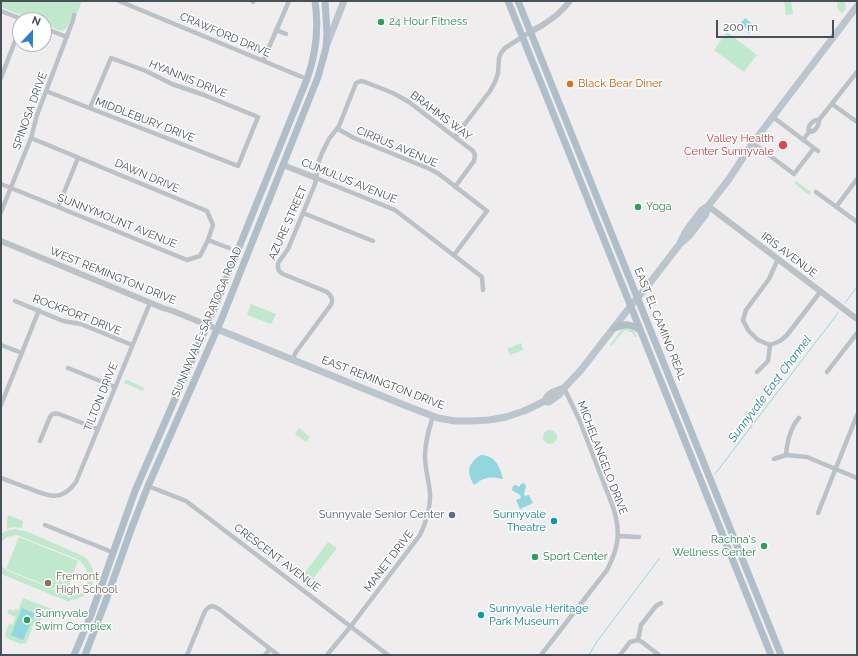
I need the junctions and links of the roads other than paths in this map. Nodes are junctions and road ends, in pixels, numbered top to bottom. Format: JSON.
{"nodes":[{"id":1,"x":119,"y":1,"type":"edge"},
{"id":2,"x":289,"y":1,"type":"edge"},
{"id":3,"x":315,"y":1,"type":"edge"},
{"id":4,"x":325,"y":1,"type":"edge"},
{"id":5,"x":344,"y":1,"type":"edge"},
{"id":6,"x":508,"y":1,"type":"edge"},
{"id":7,"x":518,"y":1,"type":"edge"},
{"id":8,"x":570,"y":1,"type":"edge"},
{"id":9,"x":857,"y":6,"type":"edge"},
{"id":10,"x":1,"y":11,"type":"edge"},
{"id":11,"x":74,"y":15,"type":"dead end"},
{"id":12,"x":12,"y":16,"type":"edge"},
{"id":13,"x":276,"y":30,"type":"junction"},
{"id":14,"x":52,"y":31,"type":"edge"},
{"id":15,"x":530,"y":32,"type":"junction"},
{"id":16,"x":286,"y":34,"type":"dead end"},
{"id":17,"x":67,"y":37,"type":"junction"},
{"id":18,"x":523,"y":38,"type":"junction"},
{"id":19,"x":12,"y":48,"type":"edge"},
{"id":20,"x":326,"y":48,"type":"junction"},
{"id":21,"x":263,"y":61,"type":"junction"},
{"id":22,"x":2,"y":72,"type":"edge"},
{"id":23,"x":857,"y":72,"type":"edge"},
{"id":24,"x":302,"y":77,"type":"dead end"},
{"id":25,"x":1,"y":78,"type":"edge"},
{"id":26,"x":359,"y":82,"type":"joint"},
{"id":27,"x":46,"y":91,"type":"junction"},
{"id":28,"x":832,"y":104,"type":"junction"},
{"id":29,"x":90,"y":108,"type":"junction"},
{"id":30,"x":773,"y":117,"type":"junction"},
{"id":31,"x":555,"y":120,"type":"junction"},
{"id":32,"x":857,"y":122,"type":"edge"},
{"id":33,"x":338,"y":129,"type":"junction"},
{"id":34,"x":455,"y":137,"type":"junction"},
{"id":35,"x":31,"y":138,"type":"junction"},
{"id":36,"x":803,"y":140,"type":"junction"},
{"id":37,"x":574,"y":141,"type":"junction"},
{"id":38,"x":753,"y":143,"type":"junction"},
{"id":39,"x":568,"y":152,"type":"junction"},
{"id":40,"x":78,"y":158,"type":"junction"},
{"id":41,"x":283,"y":165,"type":"junction"},
{"id":42,"x":238,"y":166,"type":"joint"},
{"id":43,"x":588,"y":176,"type":"junction"},
{"id":44,"x":316,"y":178,"type":"junction"},
{"id":45,"x":857,"y":179,"type":"edge"},
{"id":46,"x":1,"y":184,"type":"edge"},
{"id":47,"x":455,"y":187,"type":"junction"},
{"id":48,"x":11,"y":188,"type":"junction"},
{"id":49,"x":816,"y":192,"type":"dead end"},
{"id":50,"x":708,"y":206,"type":"junction"},
{"id":51,"x":58,"y":207,"type":"junction"},
{"id":52,"x":836,"y":207,"type":"junction"},
{"id":53,"x":1,"y":212,"type":"edge"},
{"id":54,"x":303,"y":213,"type":"junction"},
{"id":55,"x":857,"y":222,"type":"edge"},
{"id":56,"x":208,"y":240,"type":"junction"},
{"id":57,"x":1,"y":241,"type":"edge"},
{"id":58,"x":373,"y":241,"type":"dead end"},
{"id":59,"x":229,"y":248,"type":"dead end"},
{"id":60,"x":454,"y":255,"type":"junction"},
{"id":61,"x":778,"y":259,"type":"junction"},
{"id":62,"x":482,"y":290,"type":"dead end"},
{"id":63,"x":820,"y":291,"type":"junction"},
{"id":64,"x":638,"y":298,"type":"junction"},
{"id":65,"x":15,"y":301,"type":"dead end"},
{"id":66,"x":150,"y":303,"type":"junction"},
{"id":67,"x":631,"y":306,"type":"junction"},
{"id":68,"x":39,"y":310,"type":"junction"},
{"id":69,"x":857,"y":319,"type":"edge"},
{"id":70,"x":207,"y":325,"type":"junction"},
{"id":71,"x":614,"y":328,"type":"junction"},
{"id":72,"x":217,"y":329,"type":"junction"},
{"id":73,"x":640,"y":330,"type":"junction"},
{"id":74,"x":857,"y":333,"type":"edge"},
{"id":75,"x":1,"y":345,"type":"edge"},
{"id":76,"x":132,"y":345,"type":"junction"},
{"id":77,"x":770,"y":345,"type":"junction"},
{"id":78,"x":22,"y":353,"type":"junction"},
{"id":79,"x":292,"y":360,"type":"junction"},
{"id":80,"x":68,"y":368,"type":"dead end"},
{"id":81,"x":757,"y":372,"type":"dead end"},
{"id":82,"x":827,"y":372,"type":"dead end"},
{"id":83,"x":115,"y":387,"type":"junction"},
{"id":84,"x":564,"y":388,"type":"junction"},
{"id":85,"x":1,"y":405,"type":"edge"},
{"id":86,"x":857,"y":415,"type":"edge"},
{"id":87,"x":433,"y":416,"type":"junction"},
{"id":88,"x":799,"y":418,"type":"dead end"},
{"id":89,"x":98,"y":429,"type":"junction"},
{"id":90,"x":40,"y":442,"type":"dead end"},
{"id":91,"x":786,"y":455,"type":"junction"},
{"id":92,"x":774,"y":459,"type":"dead end"},
{"id":93,"x":835,"y":469,"type":"junction"},
{"id":94,"x":1,"y":478,"type":"edge"},
{"id":95,"x":857,"y":478,"type":"edge"},
{"id":96,"x":148,"y":486,"type":"junction"},
{"id":97,"x":708,"y":496,"type":"junction"},
{"id":98,"x":722,"y":507,"type":"junction"},
{"id":99,"x":818,"y":513,"type":"dead end"},
{"id":100,"x":716,"y":517,"type":"junction"},
{"id":101,"x":45,"y":525,"type":"dead end"},
{"id":102,"x":618,"y":536,"type":"junction"},
{"id":103,"x":639,"y":537,"type":"dead end"},
{"id":104,"x":738,"y":546,"type":"junction"},
{"id":105,"x":112,"y":552,"type":"junction"},
{"id":106,"x":661,"y":603,"type":"dead end"},
{"id":107,"x":90,"y":615,"type":"junction"},
{"id":108,"x":351,"y":626,"type":"junction"},
{"id":109,"x":638,"y":640,"type":"junction"},
{"id":110,"x":768,"y":647,"type":"junction"},
{"id":111,"x":270,"y":649,"type":"junction"},
{"id":112,"x":85,"y":653,"type":"edge"},
{"id":113,"x":74,"y":655,"type":"edge"},
{"id":114,"x":187,"y":655,"type":"edge"},
{"id":115,"x":265,"y":655,"type":"edge"},
{"id":116,"x":278,"y":655,"type":"edge"},
{"id":117,"x":327,"y":655,"type":"edge"},
{"id":118,"x":388,"y":655,"type":"edge"},
{"id":119,"x":541,"y":655,"type":"edge"},
{"id":120,"x":620,"y":655,"type":"edge"},
{"id":121,"x":660,"y":655,"type":"edge"},
{"id":122,"x":771,"y":655,"type":"edge"},
{"id":123,"x":776,"y":655,"type":"edge"},
{"id":124,"x":782,"y":655,"type":"edge"}],
"edges":[{"from":1,"to":21,"type":"street","name":"CRAWFORD DRIVE"},
{"from":2,"to":13,"type":"street"},
{"from":3,"to":70,"type":"main road","name":"SUNNYVALE-SARATOGA ROAD"},
{"from":4,"to":20,"type":"main road"},
{"from":5,"to":20,"type":"main road","name":"SUNNYVALE-SARATOGA ROAD"},
{"from":6,"to":18,"type":"main road","name":"EAST EL CAMINO REAL"},
{"from":7,"to":15,"type":"main road","name":"EAST EL CAMINO REAL"},
{"from":8,"to":15,"type":"street"},
{"from":9,"to":30,"type":"main road","name":"EAST REMINGTON DRIVE"},
{"from":10,"to":12,"type":"street"},
{"from":11,"to":17,"type":"street","name":"SPINOSA DRIVE"},
{"from":13,"to":16,"type":"street"},
{"from":13,"to":21,"type":"street"},
{"from":14,"to":17,"type":"street"},
{"from":15,"to":18,"type":"street"},
{"from":15,"to":37,"type":"main road","name":"EAST EL CAMINO REAL"},
{"from":17,"to":27,"type":"street","name":"SPINOSA DRIVE"},
{"from":18,"to":31,"type":"main road","name":"EAST EL CAMINO REAL"},
{"from":18,"to":34,"type":"street"},
{"from":19,"to":22,"type":"street"},
{"from":20,"to":41,"type":"main road","name":"SUNNYVALE-SARATOGA ROAD"},
{"from":21,"to":24,"type":"street","name":"CRAWFORD DRIVE"},
{"from":22,"to":25,"type":"street"},
{"from":23,"to":28,"type":"street"},
{"from":26,"to":33,"type":"street","name":"AZURE STREET"},
{"from":26,"to":34,"type":"street","name":"BRAHMS WAY"},
{"from":27,"to":29,"type":"street","name":"MIDDLEBURY DRIVE"},
{"from":27,"to":35,"type":"street","name":"SPINOSA DRIVE"},
{"from":28,"to":32,"type":"street"},
{"from":28,"to":36,"type":"street"},
{"from":29,"to":42,"type":"street","name":"MIDDLEBURY DRIVE"},
{"from":29,"to":42,"type":"street","name":"HYANNIS DRIVE"},
{"from":30,"to":36,"type":"street"},
{"from":30,"to":38,"type":"main road","name":"EAST REMINGTON DRIVE"},
{"from":31,"to":37,"type":"main road"},
{"from":31,"to":39,"type":"main road","name":"EAST EL CAMINO REAL"},
{"from":33,"to":44,"type":"street","name":"AZURE STREET"},
{"from":33,"to":47,"type":"street","name":"CIRRUS AVENUE"},
{"from":34,"to":47,"type":"street","name":"BRAHMS WAY"},
{"from":35,"to":40,"type":"street","name":"DAWN DRIVE"},
{"from":35,"to":48,"type":"street","name":"SPINOSA DRIVE"},
{"from":36,"to":38,"type":"street"},
{"from":37,"to":43,"type":"main road","name":"EAST EL CAMINO REAL"},
{"from":38,"to":50,"type":"main road","name":"EAST REMINGTON DRIVE"},
{"from":39,"to":43,"type":"main road"},
{"from":39,"to":67,"type":"main road","name":"EAST EL CAMINO REAL"},
{"from":40,"to":51,"type":"street"},
{"from":40,"to":56,"type":"street","name":"DAWN DRIVE"},
{"from":41,"to":44,"type":"street","name":"CUMULUS AVENUE"},
{"from":41,"to":72,"type":"main road","name":"SUNNYVALE-SARATOGA ROAD"},
{"from":43,"to":64,"type":"main road","name":"EAST EL CAMINO REAL"},
{"from":44,"to":54,"type":"street","name":"AZURE STREET"},
{"from":44,"to":60,"type":"street","name":"CUMULUS AVENUE"},
{"from":45,"to":52,"type":"street"},
{"from":46,"to":48,"type":"street","name":"SUNNYMOUNT AVENUE"},
{"from":47,"to":60,"type":"street","name":"CIRRUS AVENUE"},
{"from":48,"to":51,"type":"street","name":"SUNNYMOUNT AVENUE"},
{"from":48,"to":53,"type":"street","name":"SPINOSA DRIVE"},
{"from":49,"to":52,"type":"street"},
{"from":50,"to":61,"type":"street","name":"IRIS AVENUE"},
{"from":50,"to":64,"type":"main road","name":"EAST REMINGTON DRIVE"},
{"from":51,"to":56,"type":"street","name":"SUNNYMOUNT AVENUE"},
{"from":52,"to":55,"type":"street"},
{"from":54,"to":58,"type":"street"},
{"from":54,"to":79,"type":"street","name":"AZURE STREET"},
{"from":56,"to":59,"type":"street"},
{"from":57,"to":66,"type":"street","name":"WEST REMINGTON DRIVE"},
{"from":60,"to":62,"type":"street","name":"CUMULUS AVENUE"},
{"from":61,"to":63,"type":"street","name":"IRIS AVENUE"},
{"from":61,"to":77,"type":"street"},
{"from":63,"to":69,"type":"street","name":"IRIS AVENUE"},
{"from":63,"to":77,"type":"street"},
{"from":64,"to":67,"type":"main road","name":"EAST REMINGTON DRIVE"},
{"from":64,"to":98,"type":"main road","name":"EAST EL CAMINO REAL"},
{"from":65,"to":68,"type":"street","name":"ROCKPORT DRIVE"},
{"from":66,"to":70,"type":"street","name":"WEST REMINGTON DRIVE"},
{"from":66,"to":76,"type":"street","name":"TILTON DRIVE"},
{"from":67,"to":71,"type":"main road","name":"EAST REMINGTON DRIVE"},
{"from":67,"to":73,"type":"main road","name":"EAST EL CAMINO REAL"},
{"from":68,"to":76,"type":"street","name":"ROCKPORT DRIVE"},
{"from":68,"to":78,"type":"street"},
{"from":70,"to":72,"type":"street","name":"WEST REMINGTON DRIVE"},
{"from":70,"to":105,"type":"main road","name":"SUNNYVALE-SARATOGA ROAD"},
{"from":71,"to":73,"type":"main road"},
{"from":71,"to":84,"type":"main road","name":"EAST REMINGTON DRIVE"},
{"from":72,"to":79,"type":"main road","name":"EAST REMINGTON DRIVE"},
{"from":72,"to":96,"type":"main road","name":"SUNNYVALE-SARATOGA ROAD"},
{"from":73,"to":97,"type":"main road","name":"EAST EL CAMINO REAL"},
{"from":74,"to":82,"type":"street"},
{"from":75,"to":78,"type":"street"},
{"from":76,"to":83,"type":"street","name":"TILTON DRIVE"},
{"from":77,"to":81,"type":"street"},
{"from":78,"to":85,"type":"street"},
{"from":79,"to":87,"type":"main road","name":"EAST REMINGTON DRIVE"},
{"from":80,"to":83,"type":"street"},
{"from":83,"to":89,"type":"street","name":"TILTON DRIVE"},
{"from":84,"to":87,"type":"main road","name":"EAST REMINGTON DRIVE"},
{"from":84,"to":102,"type":"street","name":"MICHELANGELO DRIVE"},
{"from":86,"to":93,"type":"street"},
{"from":87,"to":108,"type":"street","name":"MANET DRIVE"},
{"from":88,"to":91,"type":"street"},
{"from":89,"to":90,"type":"street"},
{"from":89,"to":94,"type":"street","name":"TILTON DRIVE"},
{"from":91,"to":92,"type":"street"},
{"from":91,"to":93,"type":"street"},
{"from":93,"to":95,"type":"street"},
{"from":93,"to":99,"type":"street"},
{"from":96,"to":108,"type":"street","name":"CRESCENT AVENUE"},
{"from":96,"to":112,"type":"main road","name":"SUNNYVALE-SARATOGA ROAD"},
{"from":97,"to":98,"type":"main road"},
{"from":97,"to":100,"type":"main road","name":"EAST EL CAMINO REAL"},
{"from":98,"to":104,"type":"main road","name":"EAST EL CAMINO REAL"},
{"from":100,"to":104,"type":"main road"},
{"from":100,"to":110,"type":"main road","name":"EAST EL CAMINO REAL"},
{"from":101,"to":105,"type":"street"},
{"from":102,"to":103,"type":"street"},
{"from":102,"to":119,"type":"street","name":"MICHELANGELO DRIVE"},
{"from":104,"to":124,"type":"main road","name":"EAST EL CAMINO REAL"},
{"from":105,"to":107,"type":"main road","name":"SUNNYVALE-SARATOGA ROAD"},
{"from":106,"to":109,"type":"street"},
{"from":107,"to":112,"type":"main road","name":"SUNNYVALE-SARATOGA ROAD"},
{"from":107,"to":113,"type":"main road","name":"SUNNYVALE-SARATOGA ROAD"},
{"from":108,"to":117,"type":"street","name":"MANET DRIVE"},
{"from":108,"to":118,"type":"street","name":"CRESCENT AVENUE"},
{"from":109,"to":120,"type":"street"},
{"from":109,"to":121,"type":"street"},
{"from":110,"to":122,"type":"main road","name":"EAST EL CAMINO REAL"},
{"from":110,"to":123,"type":"main road"},
{"from":111,"to":114,"type":"street"},
{"from":111,"to":115,"type":"street"},
{"from":111,"to":116,"type":"street"}]}
